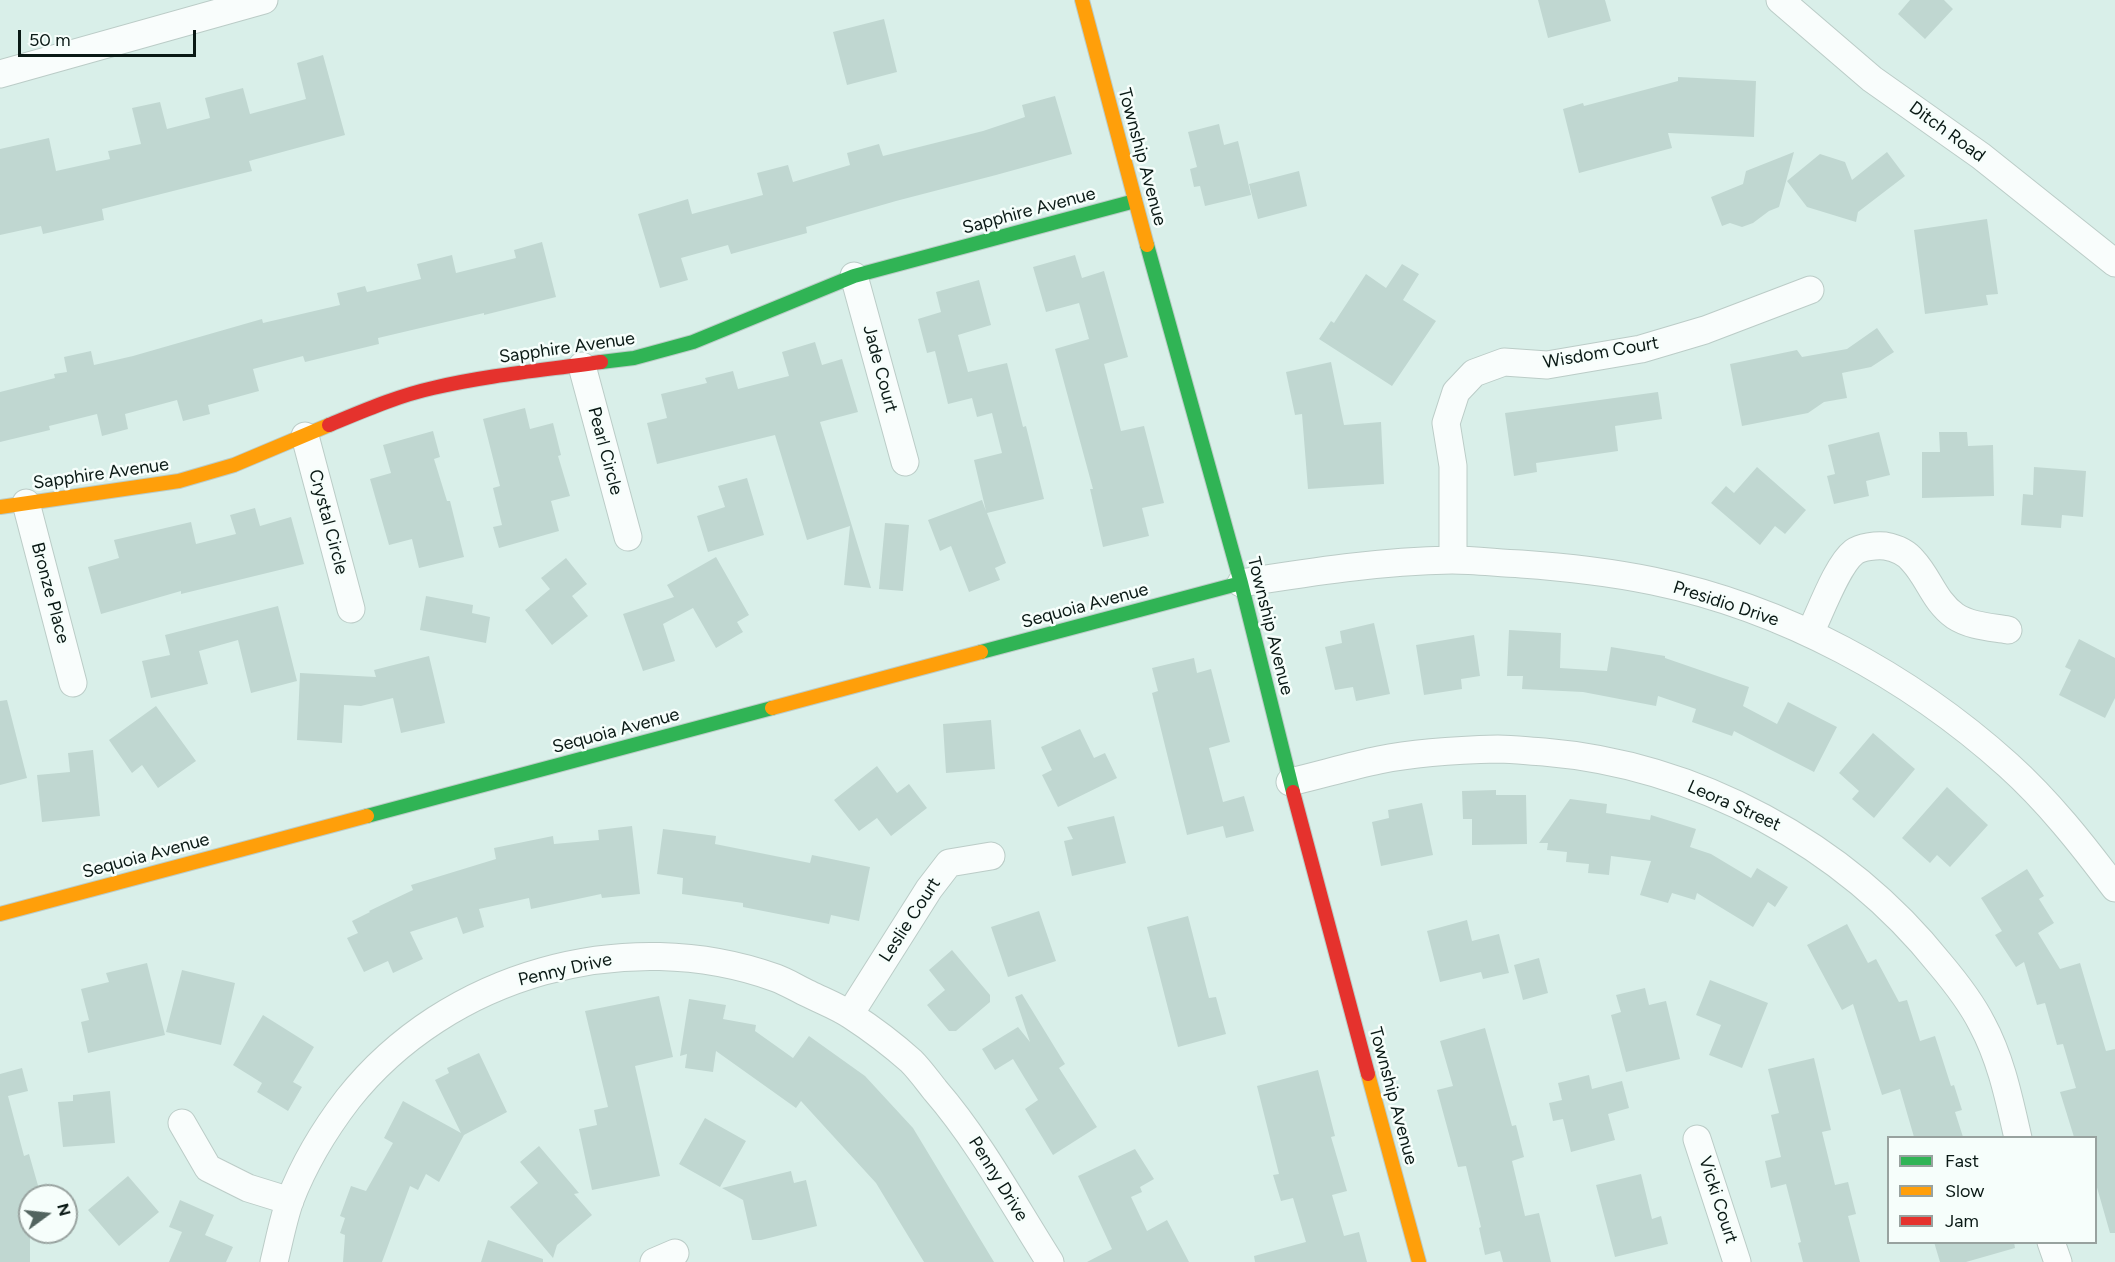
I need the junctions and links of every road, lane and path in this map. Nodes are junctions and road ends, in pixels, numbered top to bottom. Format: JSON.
{"nodes":[{"id":1,"x":264,"y":0,"type":"edge"},
{"id":2,"x":1082,"y":0,"type":"edge"},
{"id":3,"x":1780,"y":0,"type":"edge"},
{"id":4,"x":0,"y":74,"type":"edge"},
{"id":5,"x":1135,"y":201,"type":"junction"},
{"id":6,"x":2115,"y":263,"type":"edge"},
{"id":7,"x":854,"y":276,"type":"junction"},
{"id":8,"x":1810,"y":290,"type":"dead end"},
{"id":9,"x":582,"y":366,"type":"junction"},
{"id":10,"x":305,"y":436,"type":"junction"},
{"id":11,"x":905,"y":462,"type":"dead end"},
{"id":12,"x":13,"y":505,"type":"edge"},
{"id":13,"x":628,"y":537,"type":"dead end"},
{"id":14,"x":1453,"y":560,"type":"junction"},
{"id":15,"x":1241,"y":583,"type":"junction"},
{"id":16,"x":351,"y":609,"type":"dead end"},
{"id":17,"x":2008,"y":630,"type":"dead end"},
{"id":18,"x":1810,"y":633,"type":"junction"},
{"id":19,"x":73,"y":682,"type":"dead end"},
{"id":20,"x":1290,"y":782,"type":"junction"},
{"id":21,"x":991,"y":856,"type":"dead end"},
{"id":22,"x":2115,"y":888,"type":"edge"},
{"id":23,"x":0,"y":914,"type":"edge"},
{"id":24,"x":850,"y":1014,"type":"junction"},
{"id":25,"x":182,"y":1123,"type":"dead end"},
{"id":26,"x":2018,"y":1136,"type":"edge"},
{"id":27,"x":1697,"y":1139,"type":"dead end"},
{"id":28,"x":290,"y":1201,"type":"junction"},
{"id":29,"x":2052,"y":1244,"type":"edge"},
{"id":30,"x":274,"y":1262,"type":"edge"},
{"id":31,"x":1050,"y":1262,"type":"edge"},
{"id":32,"x":1419,"y":1262,"type":"edge"},
{"id":33,"x":1737,"y":1262,"type":"edge"},
{"id":34,"x":2058,"y":1262,"type":"edge"}],
"edges":[{"from":1,"to":4,"type":"street"},
{"from":2,"to":5,"type":"street","name":"Township Avenue"},
{"from":3,"to":6,"type":"street","name":"Ditch Road"},
{"from":5,"to":7,"type":"street","name":"Sapphire Avenue"},
{"from":5,"to":15,"type":"street","name":"Township Avenue"},
{"from":7,"to":9,"type":"street","name":"Sapphire Avenue"},
{"from":7,"to":11,"type":"street","name":"Jade Court"},
{"from":8,"to":14,"type":"street","name":"Wisdom Court"},
{"from":9,"to":10,"type":"street","name":"Sapphire Avenue"},
{"from":9,"to":13,"type":"street","name":"Pearl Circle"},
{"from":10,"to":12,"type":"street","name":"Sapphire Avenue"},
{"from":10,"to":16,"type":"street","name":"Crystal Circle"},
{"from":12,"to":19,"type":"street","name":"Bronze Place"},
{"from":14,"to":15,"type":"street","name":"Presidio Drive"},
{"from":14,"to":18,"type":"street","name":"Presidio Drive"},
{"from":15,"to":20,"type":"street","name":"Township Avenue"},
{"from":15,"to":23,"type":"street","name":"Sequoia Avenue"},
{"from":17,"to":18,"type":"street"},
{"from":18,"to":22,"type":"street","name":"Presidio Drive"},
{"from":20,"to":26,"type":"street","name":"Leora Street"},
{"from":20,"to":32,"type":"street","name":"Township Avenue"},
{"from":21,"to":24,"type":"street","name":"Leslie Court"},
{"from":24,"to":28,"type":"street","name":"Penny Drive"},
{"from":24,"to":31,"type":"street","name":"Penny Drive"},
{"from":25,"to":28,"type":"street"},
{"from":27,"to":33,"type":"street","name":"Vicki Court"},
{"from":28,"to":30,"type":"street","name":"Penny Drive"},
{"from":29,"to":34,"type":"street"}]}
